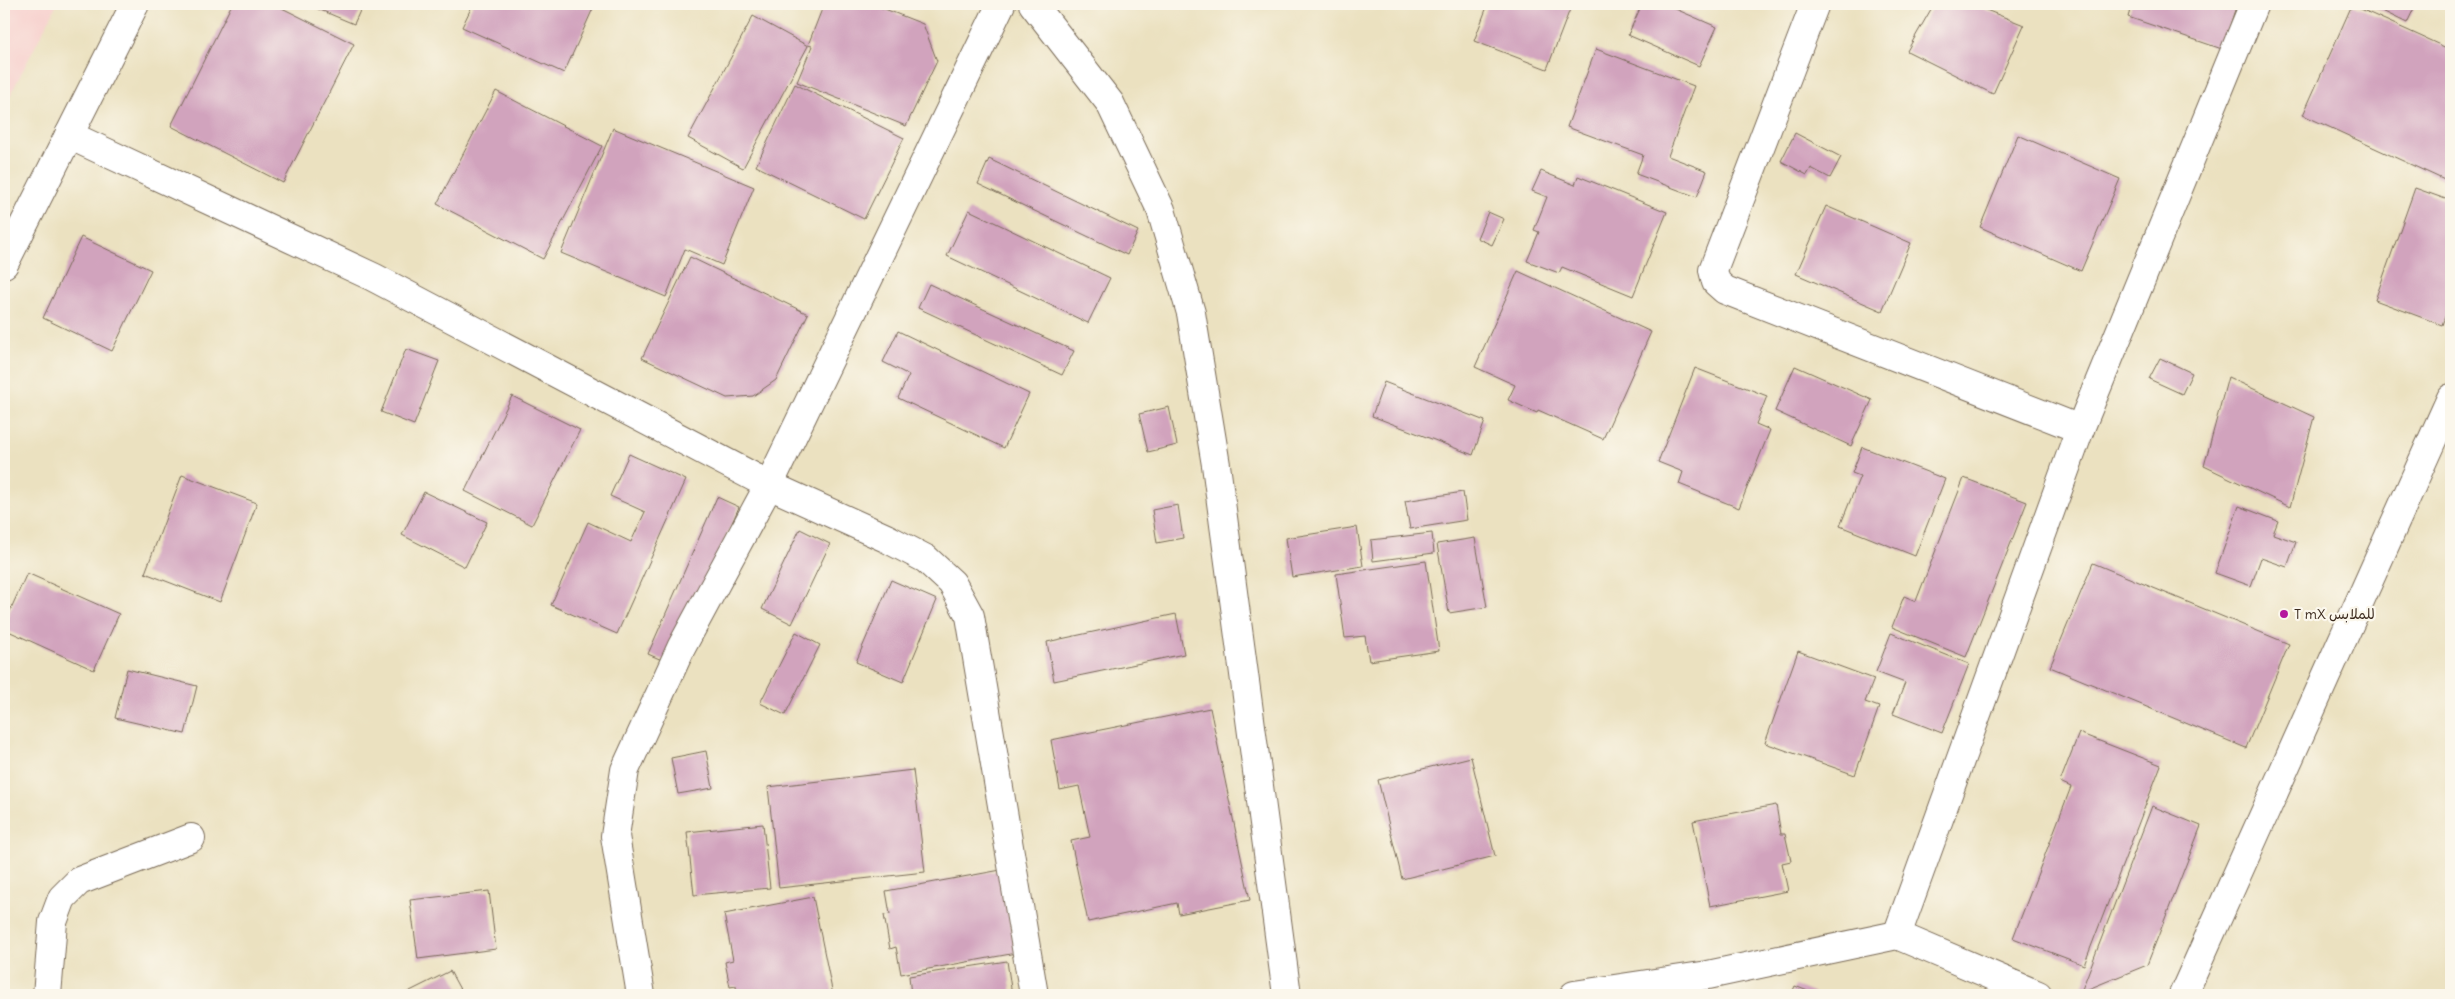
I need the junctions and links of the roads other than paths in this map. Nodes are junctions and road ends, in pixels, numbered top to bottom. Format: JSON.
{"nodes":[{"id":1,"x":135,"y":4,"type":"edge"},
{"id":2,"x":1001,"y":4,"type":"edge"},
{"id":3,"x":1033,"y":4,"type":"edge"},
{"id":4,"x":1815,"y":4,"type":"edge"},
{"id":5,"x":2254,"y":4,"type":"edge"},
{"id":6,"x":69,"y":135,"type":"junction"},
{"id":7,"x":4,"y":264,"type":"edge"},
{"id":8,"x":2451,"y":398,"type":"edge"},
{"id":9,"x":2080,"y":429,"type":"junction"},
{"id":10,"x":769,"y":485,"type":"junction"},
{"id":11,"x":191,"y":838,"type":"dead end"},
{"id":12,"x":1897,"y":935,"type":"junction"},
{"id":13,"x":1703,"y":985,"type":"edge"},
{"id":14,"x":47,"y":995,"type":"edge"},
{"id":15,"x":641,"y":995,"type":"edge"},
{"id":16,"x":1034,"y":995,"type":"edge"},
{"id":17,"x":1287,"y":995,"type":"edge"},
{"id":18,"x":1574,"y":995,"type":"edge"},
{"id":19,"x":2038,"y":995,"type":"edge"},
{"id":20,"x":2182,"y":995,"type":"edge"}],
"edges":[{"from":1,"to":6,"type":"street"},
{"from":2,"to":10,"type":"street"},
{"from":3,"to":17,"type":"street"},
{"from":4,"to":9,"type":"street"},
{"from":5,"to":9,"type":"street"},
{"from":6,"to":7,"type":"street"},
{"from":6,"to":10,"type":"street"},
{"from":8,"to":20,"type":"street"},
{"from":9,"to":12,"type":"street"},
{"from":10,"to":15,"type":"street"},
{"from":10,"to":16,"type":"street"},
{"from":11,"to":14,"type":"street"},
{"from":12,"to":13,"type":"street"},
{"from":12,"to":19,"type":"street"},
{"from":13,"to":18,"type":"street"}]}
